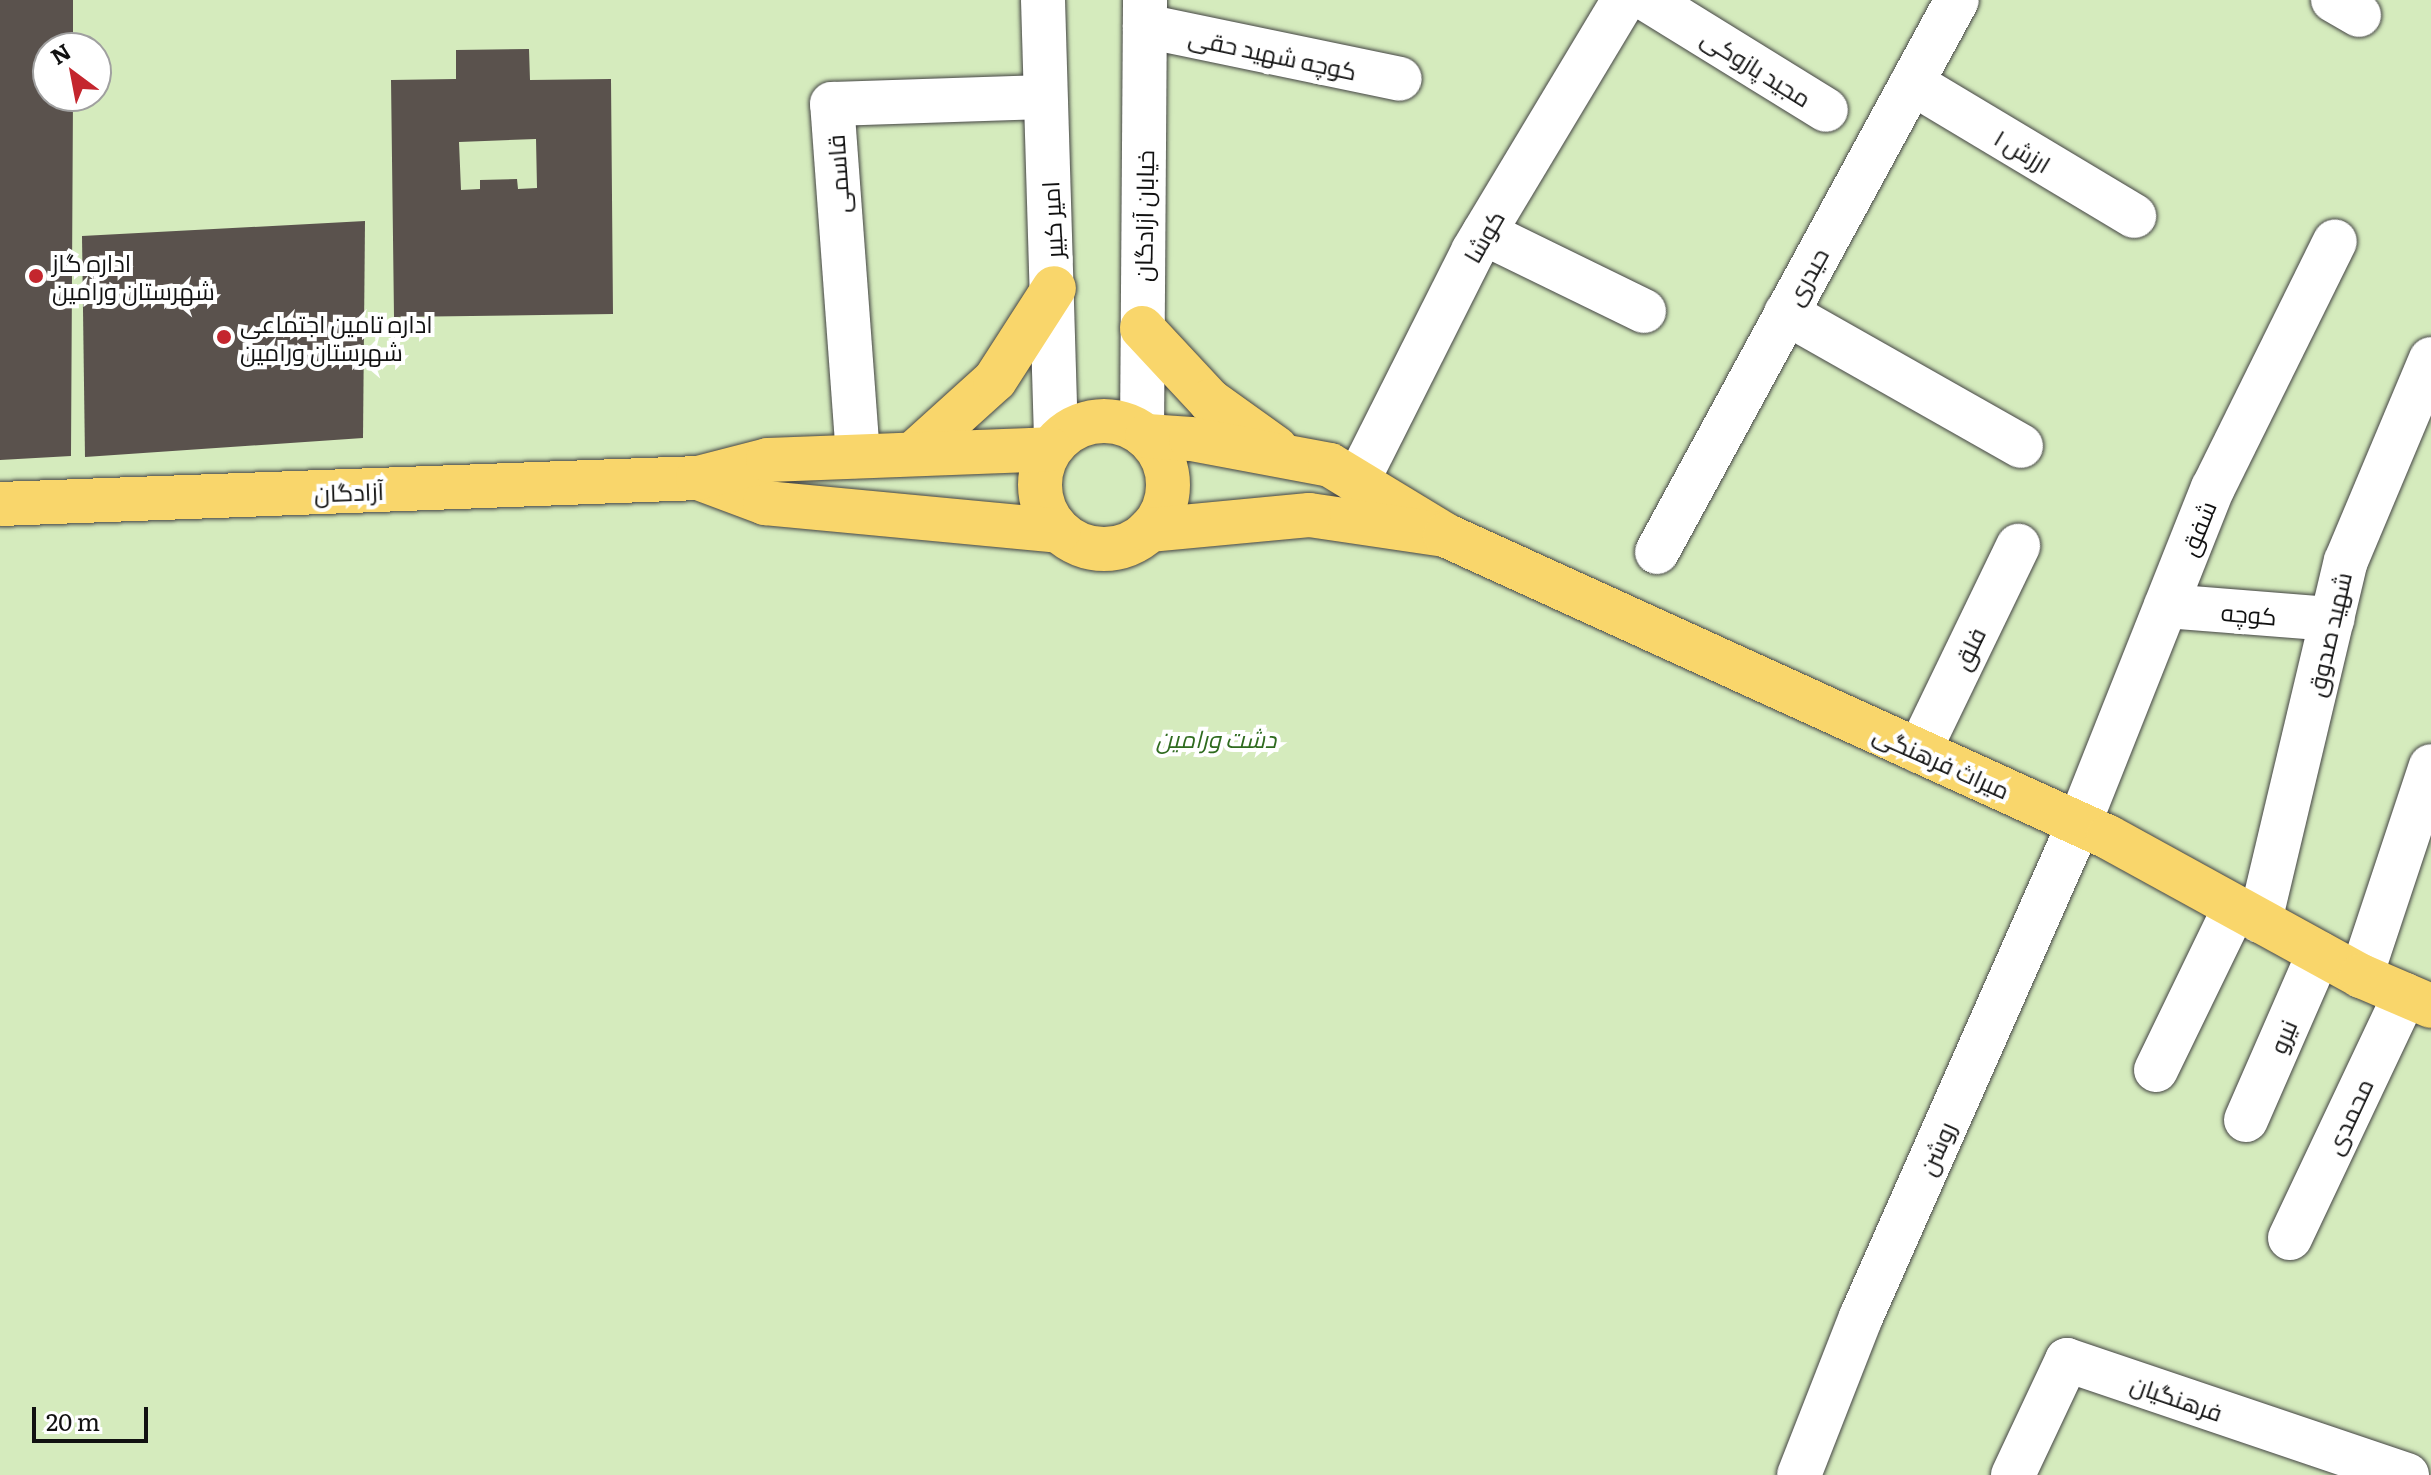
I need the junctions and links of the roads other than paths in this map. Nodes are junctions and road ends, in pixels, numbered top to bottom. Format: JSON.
{"nodes":[{"id":1,"x":1043,"y":0,"type":"edge"},
{"id":2,"x":1624,"y":0,"type":"edge"},
{"id":3,"x":1648,"y":0,"type":"edge"},
{"id":4,"x":1957,"y":0,"type":"edge"},
{"id":5,"x":1145,"y":13,"type":"edge"},
{"id":6,"x":1400,"y":79,"type":"dead end"},
{"id":7,"x":1912,"y":83,"type":"junction"},
{"id":8,"x":1045,"y":97,"type":"junction"},
{"id":9,"x":1826,"y":110,"type":"dead end"},
{"id":10,"x":2134,"y":216,"type":"dead end"},
{"id":11,"x":1484,"y":233,"type":"junction"},
{"id":12,"x":2335,"y":241,"type":"dead end"},
{"id":13,"x":1054,"y":288,"type":"junction"},
{"id":14,"x":1644,"y":311,"type":"dead end"},
{"id":15,"x":1786,"y":313,"type":"junction"},
{"id":16,"x":1142,"y":328,"type":"junction"},
{"id":17,"x":2431,"y":359,"type":"edge"},
{"id":18,"x":1144,"y":434,"type":"junction"},
{"id":19,"x":1053,"y":445,"type":"junction"},
{"id":20,"x":2021,"y":446,"type":"dead end"},
{"id":21,"x":913,"y":454,"type":"junction"},
{"id":22,"x":858,"y":456,"type":"junction"},
{"id":23,"x":1292,"y":458,"type":"junction"},
{"id":24,"x":698,"y":478,"type":"junction"},
{"id":25,"x":1357,"y":482,"type":"junction"},
{"id":26,"x":0,"y":504,"type":"edge"},
{"id":27,"x":1149,"y":530,"type":"junction"},
{"id":28,"x":1059,"y":531,"type":"junction"},
{"id":29,"x":1445,"y":535,"type":"junction"},
{"id":30,"x":2018,"y":546,"type":"dead end"},
{"id":31,"x":1657,"y":552,"type":"dead end"},
{"id":32,"x":2166,"y":606,"type":"junction"},
{"id":33,"x":2332,"y":619,"type":"junction"},
{"id":34,"x":1919,"y":751,"type":"junction"},
{"id":35,"x":2431,"y":766,"type":"edge"},
{"id":36,"x":2079,"y":824,"type":"junction"},
{"id":37,"x":2248,"y":914,"type":"junction"},
{"id":38,"x":2319,"y":953,"type":"junction"},
{"id":39,"x":2361,"y":976,"type":"junction"},
{"id":40,"x":2418,"y":1000,"type":"edge"},
{"id":41,"x":2156,"y":1070,"type":"dead end"},
{"id":42,"x":2246,"y":1120,"type":"dead end"},
{"id":43,"x":2290,"y":1238,"type":"dead end"},
{"id":44,"x":1799,"y":1475,"type":"edge"},
{"id":45,"x":2013,"y":1475,"type":"edge"},
{"id":46,"x":2407,"y":1475,"type":"edge"}],
"edges":[{"from":1,"to":8,"type":"street","name":"امیر کبیر"},
{"from":2,"to":11,"type":"street","name":"کوشا"},
{"from":3,"to":9,"type":"street","name":"مجید پازوکی"},
{"from":4,"to":7,"type":"street","name":"حیدری"},
{"from":5,"to":6,"type":"street","name":"کوچه شهید حقی"},
{"from":5,"to":16,"type":"street","name":"خیابان آزادگان"},
{"from":7,"to":10,"type":"street","name":"ارزش ۱"},
{"from":7,"to":15,"type":"street","name":"حیدری"},
{"from":8,"to":13,"type":"street","name":"امیر کبیر"},
{"from":8,"to":22,"type":"street","name":"قاسمی"},
{"from":11,"to":14,"type":"street"},
{"from":11,"to":25,"type":"street","name":"کوشا"},
{"from":12,"to":32,"type":"street","name":"شفق"},
{"from":13,"to":19,"type":"street","name":"امیر کبیر"},
{"from":13,"to":21,"type":"main road"},
{"from":15,"to":20,"type":"street"},
{"from":15,"to":31,"type":"street","name":"حیدری"},
{"from":16,"to":18,"type":"street","name":"خیابان آزادگان"},
{"from":16,"to":23,"type":"main road"},
{"from":17,"to":33,"type":"street","name":"شهید صدوق"},
{"from":18,"to":19,"type":"main road"},
{"from":18,"to":23,"type":"main road"},
{"from":18,"to":27,"type":"main road"},
{"from":19,"to":21,"type":"main road"},
{"from":19,"to":28,"type":"main road"},
{"from":21,"to":22,"type":"main road"},
{"from":22,"to":24,"type":"main road"},
{"from":23,"to":25,"type":"main road"},
{"from":24,"to":26,"type":"main road","name":"آزادگان"},
{"from":24,"to":28,"type":"main road"},
{"from":25,"to":29,"type":"main road"},
{"from":27,"to":28,"type":"main road"},
{"from":27,"to":29,"type":"main road"},
{"from":29,"to":34,"type":"main road","name":"میراث فرهنگی"},
{"from":30,"to":34,"type":"street","name":"فلق"},
{"from":32,"to":33,"type":"street","name":"کوچه"},
{"from":32,"to":36,"type":"street","name":"شفق"},
{"from":33,"to":37,"type":"street","name":"شهید صدوق"},
{"from":34,"to":36,"type":"main road","name":"میراث فرهنگی"},
{"from":35,"to":39,"type":"street"},
{"from":36,"to":37,"type":"main road","name":"میراث فرهنگی"},
{"from":36,"to":44,"type":"street","name":"روشن"},
{"from":37,"to":38,"type":"main road","name":"میراث فرهنگی"},
{"from":37,"to":41,"type":"street"},
{"from":38,"to":39,"type":"main road","name":"میراث فرهنگی"},
{"from":38,"to":42,"type":"street","name":"نیرو"},
{"from":39,"to":40,"type":"main road","name":"میراث فرهنگی"},
{"from":40,"to":43,"type":"street","name":"محمدی"},
{"from":45,"to":46,"type":"street","name":"فرهنگیان"}]}
